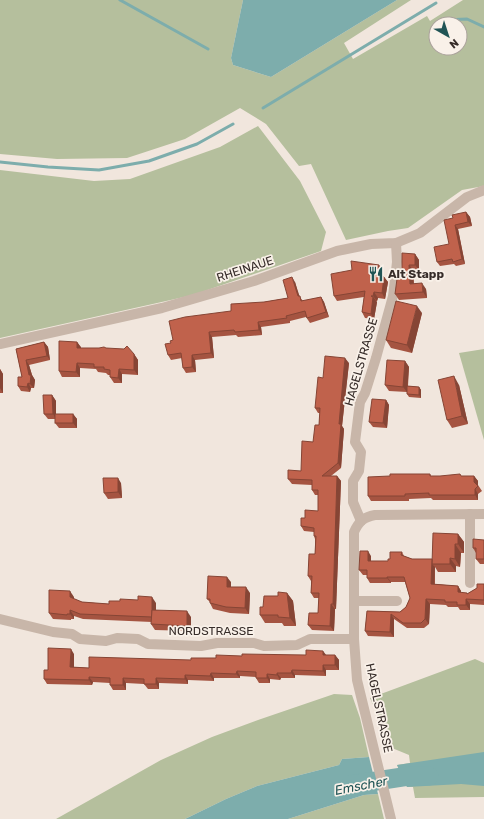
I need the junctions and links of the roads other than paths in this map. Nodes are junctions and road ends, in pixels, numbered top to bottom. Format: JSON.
{"nodes":[{"id":1,"x":484,"y":190,"type":"edge"},
{"id":2,"x":396,"y":243,"type":"junction"},
{"id":3,"x":0,"y":344,"type":"edge"},
{"id":4,"x":470,"y":514,"type":"junction"},
{"id":5,"x":484,"y":514,"type":"edge"},
{"id":6,"x":361,"y":521,"type":"junction"},
{"id":7,"x":470,"y":582,"type":"dead end"},
{"id":8,"x":354,"y":601,"type":"junction"},
{"id":9,"x":397,"y":601,"type":"dead end"},
{"id":10,"x":0,"y":619,"type":"edge"},
{"id":11,"x":354,"y":639,"type":"junction"},
{"id":12,"x":391,"y":819,"type":"edge"}],
"edges":[{"from":1,"to":2,"type":"street","name":"RHEINAUE"},
{"from":2,"to":3,"type":"street","name":"RHEINAUE"},
{"from":2,"to":6,"type":"street","name":"HAGELSTRASSE"},
{"from":4,"to":5,"type":"street"},
{"from":4,"to":6,"type":"street"},
{"from":4,"to":7,"type":"street"},
{"from":6,"to":8,"type":"street","name":"HAGELSTRASSE"},
{"from":8,"to":9,"type":"street"},
{"from":8,"to":11,"type":"street","name":"HAGELSTRASSE"},
{"from":10,"to":11,"type":"street","name":"NORDSTRASSE"},
{"from":11,"to":12,"type":"street","name":"HAGELSTRASSE"}]}
